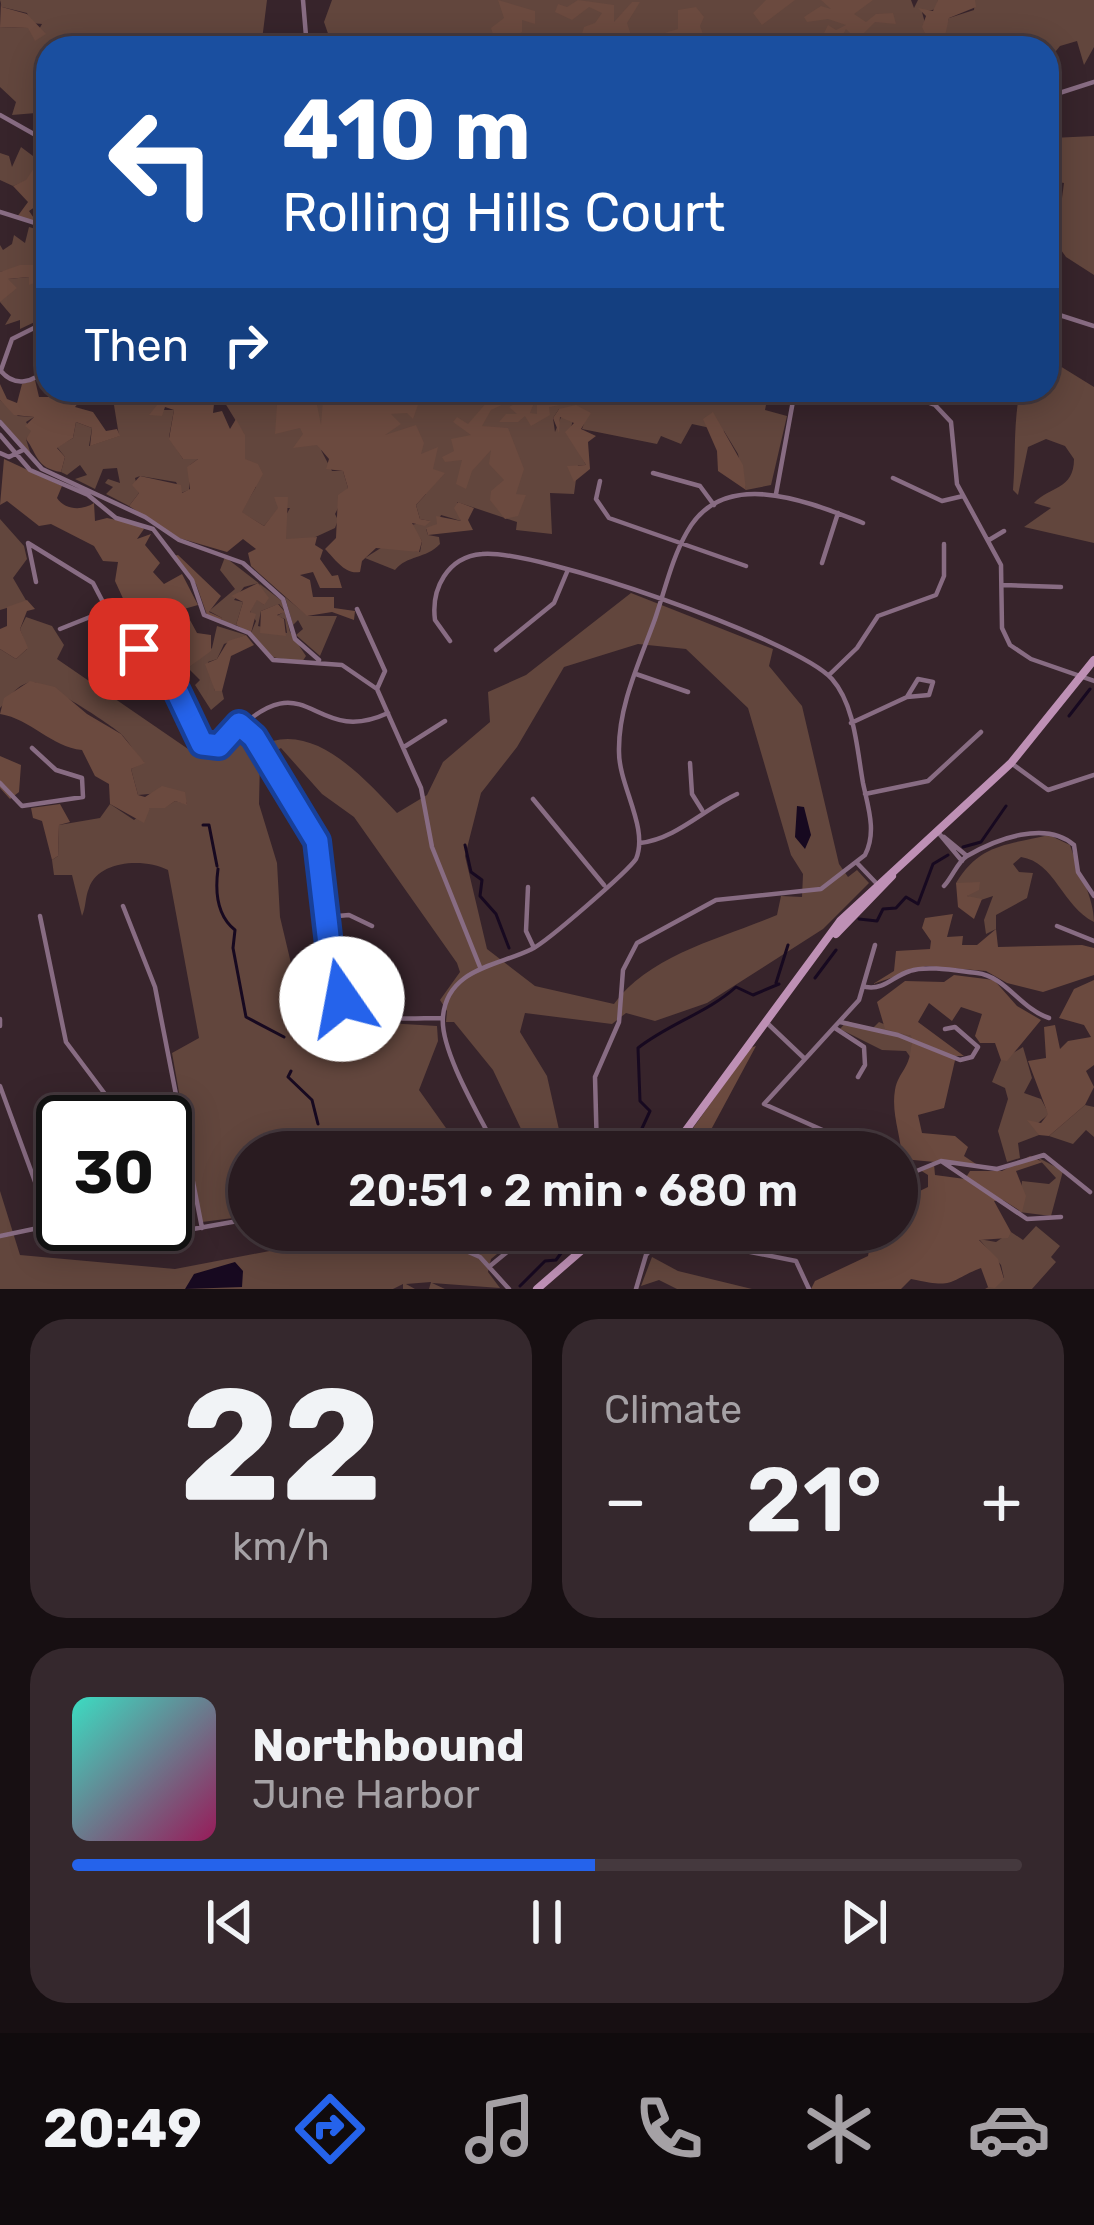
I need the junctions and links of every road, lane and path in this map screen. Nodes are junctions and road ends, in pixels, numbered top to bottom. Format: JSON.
{"nodes":[{"id":1,"x":303,"y":0,"type":"edge"},
{"id":2,"x":306,"y":36,"type":"edge"},
{"id":3,"x":1094,"y":82,"type":"edge"},
{"id":4,"x":1059,"y":93,"type":"edge"},
{"id":5,"x":0,"y":116,"type":"edge"},
{"id":6,"x":36,"y":136,"type":"edge"},
{"id":7,"x":0,"y":212,"type":"edge"},
{"id":8,"x":36,"y":223,"type":"edge"},
{"id":9,"x":1059,"y":315,"type":"edge"},
{"id":10,"x":1094,"y":326,"type":"edge"},
{"id":11,"x":36,"y":328,"type":"edge"},
{"id":12,"x":0,"y":370,"type":"edge"},
{"id":13,"x":36,"y":374,"type":"edge"},
{"id":14,"x":795,"y":402,"type":"edge"},
{"id":15,"x":921,"y":402,"type":"edge"},
{"id":16,"x":0,"y":422,"type":"edge"},
{"id":17,"x":0,"y":435,"type":"edge"},
{"id":18,"x":23,"y":450,"type":"junction"},
{"id":19,"x":0,"y":453,"type":"edge"},
{"id":20,"x":14,"y":455,"type":"junction"},
{"id":21,"x":653,"y":473,"type":"dead end"},
{"id":22,"x":893,"y":478,"type":"dead end"},
{"id":23,"x":600,"y":481,"type":"dead end"},
{"id":24,"x":776,"y":494,"type":"junction"},
{"id":25,"x":963,"y":496,"type":"junction"},
{"id":26,"x":714,"y":505,"type":"junction"},
{"id":27,"x":838,"y":513,"type":"junction"},
{"id":28,"x":863,"y":523,"type":"dead end"},
{"id":29,"x":1004,"y":531,"type":"dead end"},
{"id":30,"x":175,"y":538,"type":"junction"},
{"id":31,"x":988,"y":540,"type":"junction"},
{"id":32,"x":681,"y":544,"type":"junction"},
{"id":33,"x":944,"y":544,"type":"dead end"},
{"id":34,"x":166,"y":546,"type":"junction"},
{"id":35,"x":823,"y":563,"type":"dead end"},
{"id":36,"x":746,"y":566,"type":"dead end"},
{"id":37,"x":567,"y":572,"type":"junction"},
{"id":38,"x":36,"y":582,"type":"dead end"},
{"id":39,"x":1003,"y":586,"type":"junction"},
{"id":40,"x":1061,"y":587,"type":"dead end"},
{"id":41,"x":663,"y":598,"type":"junction"},
{"id":42,"x":357,"y":609,"type":"dead end"},
{"id":43,"x":105,"y":611,"type":"junction"},
{"id":44,"x":60,"y":629,"type":"dead end"},
{"id":45,"x":450,"y":641,"type":"dead end"},
{"id":46,"x":496,"y":650,"type":"dead end"},
{"id":47,"x":1094,"y":660,"type":"edge"},
{"id":48,"x":324,"y":662,"type":"junction"},
{"id":49,"x":636,"y":674,"type":"junction"},
{"id":50,"x":829,"y":675,"type":"junction"},
{"id":51,"x":1082,"y":677,"type":"junction"},
{"id":52,"x":1094,"y":681,"type":"edge"},
{"id":53,"x":376,"y":689,"type":"junction"},
{"id":54,"x":688,"y":692,"type":"dead end"},
{"id":55,"x":908,"y":697,"type":"dead end"},
{"id":56,"x":388,"y":713,"type":"junction"},
{"id":57,"x":445,"y":721,"type":"dead end"},
{"id":58,"x":851,"y":723,"type":"junction"},
{"id":59,"x":239,"y":724,"type":"junction"},
{"id":60,"x":981,"y":732,"type":"dead end"},
{"id":61,"x":404,"y":747,"type":"junction"},
{"id":62,"x":32,"y":748,"type":"dead end"},
{"id":63,"x":690,"y":763,"type":"dead end"},
{"id":64,"x":1011,"y":763,"type":"junction"},
{"id":65,"x":1094,"y":775,"type":"edge"},
{"id":66,"x":0,"y":783,"type":"edge"},
{"id":67,"x":737,"y":794,"type":"dead end"},
{"id":68,"x":865,"y":794,"type":"junction"},
{"id":69,"x":532,"y":799,"type":"dead end"},
{"id":70,"x":702,"y":810,"type":"junction"},
{"id":71,"x":939,"y":834,"type":"junction"},
{"id":72,"x":640,"y":843,"type":"junction"},
{"id":73,"x":964,"y":858,"type":"junction"},
{"id":74,"x":858,"y":864,"type":"junction"},
{"id":75,"x":604,"y":885,"type":"junction"},
{"id":76,"x":878,"y":886,"type":"junction"},
{"id":77,"x":944,"y":886,"type":"dead end"},
{"id":78,"x":528,"y":887,"type":"dead end"},
{"id":79,"x":1094,"y":896,"type":"edge"},
{"id":80,"x":123,"y":906,"type":"dead end"},
{"id":81,"x":40,"y":916,"type":"dead end"},
{"id":82,"x":326,"y":917,"type":"junction"},
{"id":83,"x":372,"y":926,"type":"dead end"},
{"id":84,"x":1057,"y":926,"type":"dead end"},
{"id":85,"x":1094,"y":941,"type":"edge"},
{"id":86,"x":874,"y":945,"type":"dead end"},
{"id":87,"x":534,"y":948,"type":"junction"},
{"id":88,"x":480,"y":967,"type":"junction"},
{"id":89,"x":864,"y":987,"type":"junction"},
{"id":90,"x":442,"y":1018,"type":"junction"},
{"id":91,"x":1049,"y":1018,"type":"dead end"},
{"id":92,"x":766,"y":1022,"type":"junction"},
{"id":93,"x":837,"y":1025,"type":"junction"},
{"id":94,"x":945,"y":1029,"type":"dead end"},
{"id":95,"x":805,"y":1059,"type":"junction"},
{"id":96,"x":858,"y":1077,"type":"dead end"},
{"id":97,"x":0,"y":1086,"type":"edge"},
{"id":98,"x":105,"y":1095,"type":"edge"},
{"id":99,"x":175,"y":1095,"type":"edge"},
{"id":100,"x":487,"y":1131,"type":"edge"},
{"id":101,"x":596,"y":1131,"type":"edge"},
{"id":102,"x":686,"y":1131,"type":"edge"},
{"id":103,"x":819,"y":1131,"type":"edge"},
{"id":104,"x":941,"y":1161,"type":"junction"},
{"id":105,"x":918,"y":1168,"type":"edge"},
{"id":106,"x":36,"y":1171,"type":"edge"},
{"id":107,"x":32,"y":1172,"type":"junction"},
{"id":108,"x":192,"y":1185,"type":"edge"},
{"id":109,"x":36,"y":1192,"type":"edge"},
{"id":110,"x":1090,"y":1192,"type":"dead end"},
{"id":111,"x":1060,"y":1217,"type":"dead end"},
{"id":112,"x":228,"y":1223,"type":"edge"},
{"id":113,"x":36,"y":1228,"type":"edge"},
{"id":114,"x":202,"y":1228,"type":"junction"},
{"id":115,"x":192,"y":1230,"type":"edge"},
{"id":116,"x":0,"y":1236,"type":"edge"},
{"id":117,"x":466,"y":1251,"type":"edge"},
{"id":118,"x":509,"y":1251,"type":"edge"},
{"id":119,"x":580,"y":1251,"type":"edge"},
{"id":120,"x":650,"y":1251,"type":"edge"},
{"id":121,"x":745,"y":1251,"type":"edge"},
{"id":122,"x":490,"y":1267,"type":"junction"},
{"id":123,"x":508,"y":1289,"type":"edge"},
{"id":124,"x":535,"y":1289,"type":"edge"},
{"id":125,"x":635,"y":1289,"type":"edge"},
{"id":126,"x":808,"y":1289,"type":"edge"}],
"edges":[{"from":1,"to":2,"type":"street"},
{"from":3,"to":4,"type":"street"},
{"from":5,"to":6,"type":"street"},
{"from":7,"to":8,"type":"street"},
{"from":9,"to":10,"type":"street"},
{"from":11,"to":12,"type":"street"},
{"from":12,"to":13,"type":"street"},
{"from":14,"to":24,"type":"street"},
{"from":15,"to":25,"type":"street"},
{"from":16,"to":18,"type":"street"},
{"from":17,"to":20,"type":"street"},
{"from":18,"to":20,"type":"street"},
{"from":18,"to":30,"type":"street"},
{"from":19,"to":20,"type":"street"},
{"from":20,"to":34,"type":"street"},
{"from":21,"to":26,"type":"street"},
{"from":22,"to":25,"type":"street"},
{"from":23,"to":32,"type":"street"},
{"from":24,"to":26,"type":"street"},
{"from":24,"to":27,"type":"street"},
{"from":25,"to":31,"type":"street"},
{"from":26,"to":32,"type":"street"},
{"from":27,"to":28,"type":"street"},
{"from":27,"to":35,"type":"street"},
{"from":29,"to":31,"type":"street"},
{"from":30,"to":34,"type":"street"},
{"from":30,"to":48,"type":"street"},
{"from":31,"to":39,"type":"street"},
{"from":32,"to":36,"type":"street"},
{"from":32,"to":41,"type":"street"},
{"from":33,"to":50,"type":"street"},
{"from":34,"to":48,"type":"street"},
{"from":37,"to":41,"type":"street"},
{"from":37,"to":45,"type":"street"},
{"from":37,"to":46,"type":"street"},
{"from":38,"to":43,"type":"street"},
{"from":39,"to":40,"type":"street"},
{"from":39,"to":51,"type":"street"},
{"from":41,"to":49,"type":"street"},
{"from":41,"to":50,"type":"street"},
{"from":42,"to":53,"type":"street"},
{"from":43,"to":44,"type":"street"},
{"from":43,"to":59,"type":"street"},
{"from":47,"to":51,"type":"street"},
{"from":48,"to":53,"type":"street"},
{"from":49,"to":54,"type":"street"},
{"from":49,"to":72,"type":"street"},
{"from":50,"to":58,"type":"street"},
{"from":51,"to":52,"type":"street"},
{"from":51,"to":64,"type":"street"},
{"from":53,"to":56,"type":"street"},
{"from":55,"to":58,"type":"street"},
{"from":56,"to":59,"type":"street"},
{"from":56,"to":61,"type":"street"},
{"from":57,"to":61,"type":"street"},
{"from":58,"to":68,"type":"street"},
{"from":59,"to":82,"type":"street"},
{"from":60,"to":68,"type":"street"},
{"from":61,"to":88,"type":"street"},
{"from":62,"to":66,"type":"street"},
{"from":63,"to":70,"type":"street"},
{"from":64,"to":65,"type":"street"},
{"from":64,"to":71,"type":"street"},
{"from":67,"to":70,"type":"street"},
{"from":68,"to":74,"type":"street"},
{"from":69,"to":75,"type":"street"},
{"from":70,"to":72,"type":"street"},
{"from":71,"to":73,"type":"street"},
{"from":71,"to":76,"type":"street"},
{"from":72,"to":75,"type":"street"},
{"from":73,"to":77,"type":"street"},
{"from":73,"to":79,"type":"street"},
{"from":74,"to":76,"type":"street"},
{"from":74,"to":101,"type":"street"},
{"from":75,"to":87,"type":"street"},
{"from":76,"to":92,"type":"street"},
{"from":78,"to":87,"type":"street"},
{"from":80,"to":99,"type":"street"},
{"from":81,"to":98,"type":"street"},
{"from":82,"to":83,"type":"street"},
{"from":82,"to":90,"type":"street"},
{"from":84,"to":85,"type":"street"},
{"from":86,"to":89,"type":"street"},
{"from":87,"to":88,"type":"street"},
{"from":88,"to":90,"type":"street"},
{"from":89,"to":91,"type":"street"},
{"from":89,"to":93,"type":"street"},
{"from":90,"to":100,"type":"street"},
{"from":92,"to":95,"type":"street"},
{"from":92,"to":102,"type":"street"},
{"from":93,"to":94,"type":"street"},
{"from":93,"to":95,"type":"street"},
{"from":93,"to":96,"type":"street"},
{"from":95,"to":103,"type":"street"},
{"from":97,"to":107,"type":"street"},
{"from":104,"to":105,"type":"street"},
{"from":104,"to":110,"type":"street"},
{"from":104,"to":111,"type":"street"},
{"from":106,"to":107,"type":"street"},
{"from":107,"to":109,"type":"street"},
{"from":108,"to":114,"type":"street"},
{"from":112,"to":114,"type":"street"},
{"from":113,"to":116,"type":"street"},
{"from":114,"to":115,"type":"street"},
{"from":117,"to":122,"type":"street"},
{"from":118,"to":122,"type":"street"},
{"from":119,"to":124,"type":"street"},
{"from":120,"to":125,"type":"street"},
{"from":121,"to":126,"type":"street"},
{"from":122,"to":123,"type":"street"}]}
